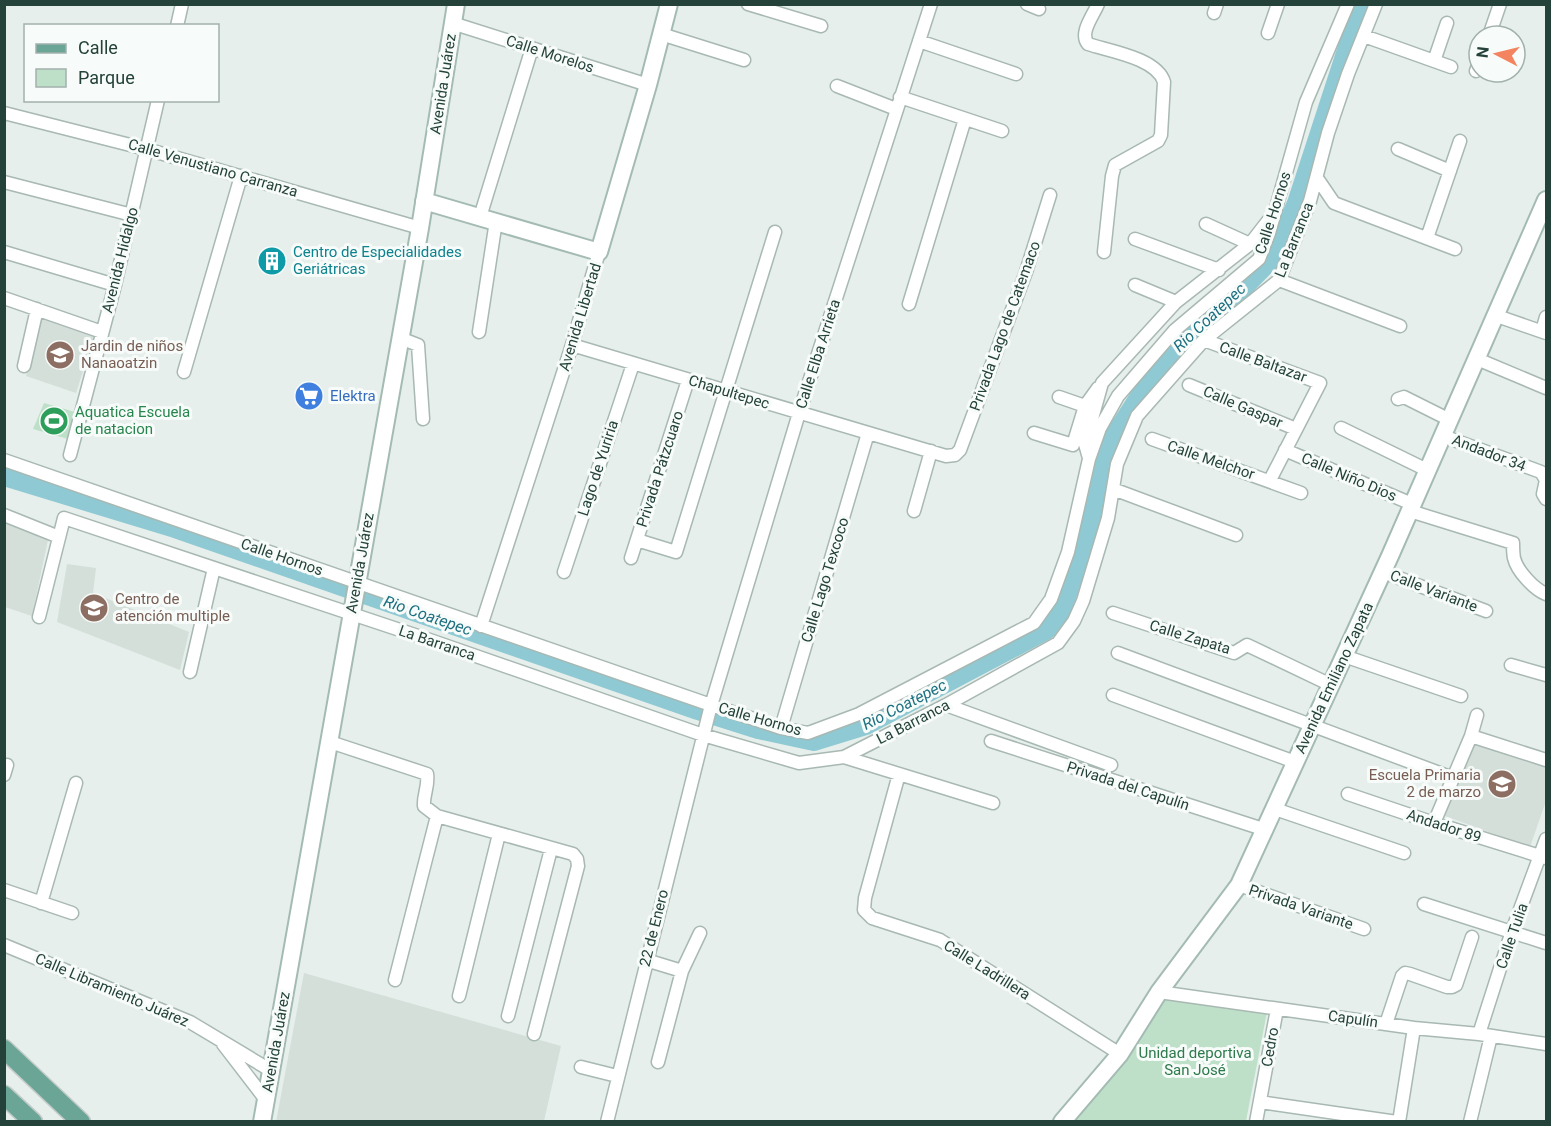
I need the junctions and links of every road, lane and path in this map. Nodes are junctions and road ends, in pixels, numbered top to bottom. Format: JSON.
{"nodes":[{"id":1,"x":182,"y":4,"type":"edge"},
{"id":2,"x":456,"y":4,"type":"edge"},
{"id":3,"x":669,"y":4,"type":"edge"},
{"id":4,"x":748,"y":4,"type":"edge"},
{"id":5,"x":931,"y":4,"type":"edge"},
{"id":6,"x":1098,"y":4,"type":"edge"},
{"id":7,"x":1278,"y":4,"type":"edge"},
{"id":8,"x":1348,"y":4,"type":"edge"},
{"id":9,"x":1376,"y":4,"type":"edge"},
{"id":10,"x":1500,"y":4,"type":"edge"},
{"id":11,"x":453,"y":23,"type":"junction"},
{"id":12,"x":1447,"y":23,"type":"dead end"},
{"id":13,"x":177,"y":24,"type":"edge"},
{"id":14,"x":1493,"y":24,"type":"edge"},
{"id":15,"x":821,"y":26,"type":"dead end"},
{"id":16,"x":1268,"y":33,"type":"dead end"},
{"id":17,"x":662,"y":34,"type":"junction"},
{"id":18,"x":1364,"y":36,"type":"junction"},
{"id":19,"x":919,"y":41,"type":"junction"},
{"id":20,"x":532,"y":48,"type":"junction"},
{"id":21,"x":744,"y":60,"type":"dead end"},
{"id":22,"x":1434,"y":61,"type":"junction"},
{"id":23,"x":1451,"y":67,"type":"dead end"},
{"id":24,"x":1016,"y":74,"type":"dead end"},
{"id":25,"x":648,"y":85,"type":"junction"},
{"id":26,"x":837,"y":86,"type":"dead end"},
{"id":27,"x":158,"y":102,"type":"edge"},
{"id":28,"x":898,"y":103,"type":"junction"},
{"id":29,"x":4,"y":113,"type":"edge"},
{"id":30,"x":965,"y":119,"type":"junction"},
{"id":31,"x":1002,"y":131,"type":"dead end"},
{"id":32,"x":1460,"y":141,"type":"dead end"},
{"id":33,"x":146,"y":149,"type":"junction"},
{"id":34,"x":1398,"y":149,"type":"dead end"},
{"id":35,"x":1450,"y":171,"type":"junction"},
{"id":36,"x":241,"y":176,"type":"junction"},
{"id":37,"x":1317,"y":178,"type":"junction"},
{"id":38,"x":4,"y":182,"type":"edge"},
{"id":39,"x":1050,"y":195,"type":"dead end"},
{"id":40,"x":1546,"y":200,"type":"edge"},
{"id":41,"x":424,"y":201,"type":"junction"},
{"id":42,"x":1274,"y":213,"type":"junction"},
{"id":43,"x":132,"y":215,"type":"junction"},
{"id":44,"x":488,"y":219,"type":"junction"},
{"id":45,"x":1206,"y":224,"type":"dead end"},
{"id":46,"x":420,"y":228,"type":"junction"},
{"id":47,"x":775,"y":232,"type":"dead end"},
{"id":48,"x":1426,"y":238,"type":"junction"},
{"id":49,"x":1135,"y":239,"type":"dead end"},
{"id":50,"x":1250,"y":244,"type":"junction"},
{"id":51,"x":1455,"y":249,"type":"dead end"},
{"id":52,"x":4,"y":252,"type":"edge"},
{"id":53,"x":599,"y":252,"type":"junction"},
{"id":54,"x":1104,"y":252,"type":"dead end"},
{"id":55,"x":1219,"y":270,"type":"junction"},
{"id":56,"x":1279,"y":280,"type":"junction"},
{"id":57,"x":115,"y":285,"type":"junction"},
{"id":58,"x":1135,"y":285,"type":"dead end"},
{"id":59,"x":4,"y":298,"type":"edge"},
{"id":60,"x":1176,"y":302,"type":"junction"},
{"id":61,"x":909,"y":304,"type":"dead end"},
{"id":62,"x":37,"y":309,"type":"junction"},
{"id":63,"x":1497,"y":316,"type":"junction"},
{"id":64,"x":1546,"y":317,"type":"edge"},
{"id":65,"x":1400,"y":326,"type":"dead end"},
{"id":66,"x":102,"y":332,"type":"junction"},
{"id":67,"x":479,"y":332,"type":"dead end"},
{"id":68,"x":1544,"y":332,"type":"edge"},
{"id":69,"x":400,"y":338,"type":"junction"},
{"id":70,"x":1204,"y":340,"type":"junction"},
{"id":71,"x":572,"y":345,"type":"junction"},
{"id":72,"x":1477,"y":359,"type":"junction"},
{"id":73,"x":633,"y":364,"type":"junction"},
{"id":74,"x":24,"y":366,"type":"dead end"},
{"id":75,"x":184,"y":372,"type":"dead end"},
{"id":76,"x":688,"y":380,"type":"junction"},
{"id":77,"x":1102,"y":383,"type":"junction"},
{"id":78,"x":1189,"y":385,"type":"dead end"},
{"id":79,"x":1546,"y":388,"type":"edge"},
{"id":80,"x":725,"y":392,"type":"junction"},
{"id":81,"x":1059,"y":397,"type":"dead end"},
{"id":82,"x":1398,"y":399,"type":"dead end"},
{"id":83,"x":1085,"y":406,"type":"junction"},
{"id":84,"x":799,"y":413,"type":"junction"},
{"id":85,"x":423,"y":420,"type":"dead end"},
{"id":86,"x":1450,"y":420,"type":"junction"},
{"id":87,"x":1341,"y":428,"type":"dead end"},
{"id":88,"x":1296,"y":429,"type":"junction"},
{"id":89,"x":868,"y":433,"type":"junction"},
{"id":90,"x":1034,"y":433,"type":"dead end"},
{"id":91,"x":1443,"y":435,"type":"junction"},
{"id":92,"x":1152,"y":439,"type":"dead end"},
{"id":93,"x":1285,"y":450,"type":"junction"},
{"id":94,"x":931,"y":451,"type":"junction"},
{"id":95,"x":70,"y":454,"type":"dead end"},
{"id":96,"x":955,"y":455,"type":"joint"},
{"id":97,"x":1089,"y":459,"type":"junction"},
{"id":98,"x":4,"y":460,"type":"edge"},
{"id":99,"x":1427,"y":470,"type":"junction"},
{"id":100,"x":1270,"y":480,"type":"junction"},
{"id":101,"x":1113,"y":489,"type":"junction"},
{"id":102,"x":1301,"y":493,"type":"dead end"},
{"id":103,"x":1546,"y":499,"type":"edge"},
{"id":104,"x":1411,"y":507,"type":"junction"},
{"id":105,"x":914,"y":511,"type":"dead end"},
{"id":106,"x":4,"y":515,"type":"edge"},
{"id":107,"x":1236,"y":535,"type":"dead end"},
{"id":108,"x":59,"y":537,"type":"junction"},
{"id":109,"x":637,"y":540,"type":"junction"},
{"id":110,"x":631,"y":558,"type":"dead end"},
{"id":111,"x":214,"y":568,"type":"junction"},
{"id":112,"x":564,"y":572,"type":"dead end"},
{"id":113,"x":1383,"y":572,"type":"junction"},
{"id":114,"x":1546,"y":594,"type":"edge"},
{"id":115,"x":354,"y":596,"type":"junction"},
{"id":116,"x":1486,"y":611,"type":"dead end"},
{"id":117,"x":1113,"y":613,"type":"dead end"},
{"id":118,"x":39,"y":617,"type":"dead end"},
{"id":119,"x":481,"y":626,"type":"junction"},
{"id":120,"x":1118,"y":653,"type":"dead end"},
{"id":121,"x":1344,"y":656,"type":"junction"},
{"id":122,"x":1511,"y":664,"type":"dead end"},
{"id":123,"x":190,"y":672,"type":"dead end"},
{"id":124,"x":1546,"y":675,"type":"edge"},
{"id":125,"x":1331,"y":685,"type":"junction"},
{"id":126,"x":1113,"y":695,"type":"dead end"},
{"id":127,"x":1461,"y":696,"type":"dead end"},
{"id":128,"x":946,"y":705,"type":"junction"},
{"id":129,"x":711,"y":707,"type":"junction"},
{"id":130,"x":1477,"y":716,"type":"dead end"},
{"id":131,"x":1311,"y":726,"type":"junction"},
{"id":132,"x":781,"y":728,"type":"junction"},
{"id":133,"x":703,"y":734,"type":"junction"},
{"id":134,"x":1471,"y":736,"type":"junction"},
{"id":135,"x":991,"y":741,"type":"dead end"},
{"id":136,"x":330,"y":742,"type":"junction"},
{"id":137,"x":844,"y":757,"type":"junction"},
{"id":138,"x":1546,"y":760,"type":"edge"},
{"id":139,"x":1295,"y":762,"type":"junction"},
{"id":140,"x":1111,"y":765,"type":"dead end"},
{"id":141,"x":899,"y":774,"type":"junction"},
{"id":142,"x":1453,"y":778,"type":"junction"},
{"id":143,"x":76,"y":783,"type":"dead end"},
{"id":144,"x":1348,"y":794,"type":"dead end"},
{"id":145,"x":993,"y":803,"type":"dead end"},
{"id":146,"x":1275,"y":809,"type":"junction"},
{"id":147,"x":437,"y":816,"type":"junction"},
{"id":148,"x":1434,"y":823,"type":"junction"},
{"id":149,"x":1266,"y":830,"type":"junction"},
{"id":150,"x":499,"y":834,"type":"junction"},
{"id":151,"x":1546,"y":838,"type":"edge"},
{"id":152,"x":551,"y":849,"type":"junction"},
{"id":153,"x":1404,"y":853,"type":"dead end"},
{"id":154,"x":1544,"y":856,"type":"edge"},
{"id":155,"x":1239,"y":885,"type":"junction"},
{"id":156,"x":4,"y":890,"type":"edge"},
{"id":157,"x":41,"y":903,"type":"junction"},
{"id":158,"x":1424,"y":904,"type":"dead end"},
{"id":159,"x":72,"y":913,"type":"dead end"},
{"id":160,"x":1364,"y":929,"type":"dead end"},
{"id":161,"x":1512,"y":931,"type":"junction"},
{"id":162,"x":700,"y":933,"type":"dead end"},
{"id":163,"x":1472,"y":937,"type":"dead end"},
{"id":164,"x":1546,"y":943,"type":"edge"},
{"id":165,"x":4,"y":945,"type":"edge"},
{"id":166,"x":646,"y":960,"type":"junction"},
{"id":167,"x":682,"y":971,"type":"junction"},
{"id":168,"x":395,"y":980,"type":"dead end"},
{"id":169,"x":1159,"y":992,"type":"junction"},
{"id":170,"x":459,"y":996,"type":"dead end"},
{"id":171,"x":1277,"y":1009,"type":"junction"},
{"id":172,"x":508,"y":1016,"type":"dead end"},
{"id":173,"x":1386,"y":1024,"type":"junction"},
{"id":174,"x":1414,"y":1028,"type":"junction"},
{"id":175,"x":534,"y":1034,"type":"dead end"},
{"id":176,"x":1485,"y":1035,"type":"junction"},
{"id":177,"x":219,"y":1038,"type":"junction"},
{"id":178,"x":1546,"y":1044,"type":"edge"},
{"id":179,"x":4,"y":1049,"type":"edge"},
{"id":180,"x":1120,"y":1054,"type":"junction"},
{"id":181,"x":658,"y":1062,"type":"dead end"},
{"id":182,"x":581,"y":1067,"type":"dead end"},
{"id":183,"x":270,"y":1070,"type":"junction"},
{"id":184,"x":617,"y":1076,"type":"junction"},
{"id":185,"x":4,"y":1095,"type":"edge"},
{"id":186,"x":266,"y":1100,"type":"junction"},
{"id":187,"x":1260,"y":1102,"type":"junction"},
{"id":188,"x":31,"y":1121,"type":"edge"},
{"id":189,"x":81,"y":1122,"type":"edge"},
{"id":190,"x":262,"y":1122,"type":"edge"},
{"id":191,"x":607,"y":1122,"type":"edge"},
{"id":192,"x":1062,"y":1122,"type":"edge"},
{"id":193,"x":1256,"y":1122,"type":"edge"},
{"id":194,"x":1398,"y":1122,"type":"edge"},
{"id":195,"x":1470,"y":1122,"type":"edge"}],
"edges":[{"from":1,"to":13,"type":"street"},
{"from":2,"to":11,"type":"street","name":"Avenida Juárez"},
{"from":3,"to":17,"type":"street","name":"Avenida Libertad"},
{"from":4,"to":15,"type":"street"},
{"from":5,"to":19,"type":"street","name":"Calle Elba Arrieta"},
{"from":6,"to":54,"type":"street"},
{"from":7,"to":16,"type":"street"},
{"from":8,"to":42,"type":"street","name":"Calle Hornos"},
{"from":9,"to":18,"type":"street","name":"La Barranca"},
{"from":10,"to":14,"type":"street"},
{"from":11,"to":20,"type":"street","name":"Calle Morelos"},
{"from":11,"to":41,"type":"street","name":"Avenida Juárez"},
{"from":12,"to":22,"type":"street"},
{"from":17,"to":21,"type":"street"},
{"from":17,"to":25,"type":"street","name":"Avenida Libertad"},
{"from":18,"to":22,"type":"street"},
{"from":18,"to":37,"type":"street","name":"La Barranca"},
{"from":19,"to":24,"type":"street"},
{"from":19,"to":28,"type":"street","name":"Calle Elba Arrieta"},
{"from":20,"to":25,"type":"street","name":"Calle Morelos"},
{"from":20,"to":44,"type":"street"},
{"from":22,"to":23,"type":"street"},
{"from":25,"to":53,"type":"street","name":"Avenida Libertad"},
{"from":26,"to":28,"type":"street"},
{"from":27,"to":33,"type":"street","name":"Avenida Hidalgo"},
{"from":28,"to":30,"type":"street"},
{"from":28,"to":84,"type":"street","name":"Calle Elba Arrieta"},
{"from":29,"to":33,"type":"street","name":"Calle Venustiano Carranza"},
{"from":30,"to":31,"type":"street"},
{"from":30,"to":61,"type":"street"},
{"from":32,"to":35,"type":"street"},
{"from":33,"to":36,"type":"street","name":"Calle Venustiano Carranza"},
{"from":33,"to":43,"type":"street","name":"Avenida Hidalgo"},
{"from":34,"to":35,"type":"street"},
{"from":35,"to":48,"type":"street"},
{"from":36,"to":46,"type":"street","name":"Calle Venustiano Carranza"},
{"from":36,"to":75,"type":"street"},
{"from":37,"to":48,"type":"street"},
{"from":37,"to":56,"type":"street","name":"La Barranca"},
{"from":38,"to":43,"type":"street"},
{"from":39,"to":96,"type":"street","name":"Privada Lago de Catemaco"},
{"from":40,"to":63,"type":"street","name":"Avenida Emiliano Zapata"},
{"from":41,"to":44,"type":"street"},
{"from":41,"to":46,"type":"street","name":"Avenida Juárez"},
{"from":42,"to":50,"type":"street"},
{"from":42,"to":97,"type":"street","name":"Calle Hornos"},
{"from":43,"to":57,"type":"street","name":"Avenida Hidalgo"},
{"from":44,"to":53,"type":"street"},
{"from":44,"to":67,"type":"street"},
{"from":45,"to":50,"type":"street"},
{"from":46,"to":69,"type":"street","name":"Avenida Juárez"},
{"from":47,"to":80,"type":"street"},
{"from":48,"to":51,"type":"street"},
{"from":49,"to":55,"type":"street"},
{"from":50,"to":55,"type":"street"},
{"from":52,"to":57,"type":"street"},
{"from":53,"to":71,"type":"street","name":"Avenida Libertad"},
{"from":55,"to":60,"type":"street"},
{"from":56,"to":65,"type":"street"},
{"from":56,"to":70,"type":"street","name":"La Barranca"},
{"from":57,"to":66,"type":"street","name":"Avenida Hidalgo"},
{"from":58,"to":60,"type":"street"},
{"from":59,"to":62,"type":"street"},
{"from":60,"to":77,"type":"street"},
{"from":62,"to":66,"type":"street"},
{"from":62,"to":74,"type":"street"},
{"from":63,"to":68,"type":"street"},
{"from":63,"to":72,"type":"street","name":"Avenida Emiliano Zapata"},
{"from":64,"to":68,"type":"street"},
{"from":66,"to":95,"type":"street","name":"Avenida Hidalgo"},
{"from":69,"to":85,"type":"street"},
{"from":69,"to":115,"type":"street","name":"Avenida Juárez"},
{"from":70,"to":88,"type":"street","name":"Calle Baltazar"},
{"from":70,"to":101,"type":"street","name":"La Barranca"},
{"from":71,"to":73,"type":"street","name":"Chapultepec"},
{"from":71,"to":119,"type":"street","name":"Avenida Libertad"},
{"from":72,"to":79,"type":"street"},
{"from":72,"to":86,"type":"street","name":"Avenida Emiliano Zapata"},
{"from":73,"to":76,"type":"street","name":"Chapultepec"},
{"from":73,"to":112,"type":"street","name":"Lago de Yuriria"},
{"from":76,"to":80,"type":"street","name":"Chapultepec"},
{"from":76,"to":109,"type":"street","name":"Privada Pátzcuaro"},
{"from":77,"to":83,"type":"street"},
{"from":77,"to":97,"type":"street"},
{"from":78,"to":88,"type":"street","name":"Calle Gaspar"},
{"from":80,"to":84,"type":"street","name":"Chapultepec"},
{"from":80,"to":109,"type":"street"},
{"from":81,"to":83,"type":"street"},
{"from":82,"to":86,"type":"street"},
{"from":83,"to":90,"type":"street"},
{"from":84,"to":89,"type":"street","name":"Chapultepec"},
{"from":84,"to":129,"type":"street","name":"Calle Elba Arrieta"},
{"from":86,"to":91,"type":"street","name":"Avenida Emiliano Zapata"},
{"from":87,"to":99,"type":"street"},
{"from":88,"to":93,"type":"street","name":"Calle Baltazar"},
{"from":89,"to":94,"type":"street","name":"Chapultepec"},
{"from":89,"to":132,"type":"street","name":"Calle Lago Texcoco"},
{"from":91,"to":99,"type":"street","name":"Avenida Emiliano Zapata"},
{"from":91,"to":103,"type":"street","name":"Andador 34"},
{"from":92,"to":100,"type":"street","name":"Calle Melchor"},
{"from":93,"to":100,"type":"street","name":"Calle Baltazar"},
{"from":93,"to":104,"type":"street","name":"Calle Niño Dios"},
{"from":94,"to":96,"type":"street","name":"Chapultepec"},
{"from":94,"to":105,"type":"street"},
{"from":97,"to":132,"type":"street","name":"Calle Hornos"},
{"from":98,"to":115,"type":"street","name":"Calle Hornos"},
{"from":99,"to":104,"type":"street","name":"Avenida Emiliano Zapata"},
{"from":100,"to":102,"type":"street","name":"Calle Melchor"},
{"from":101,"to":107,"type":"street"},
{"from":101,"to":128,"type":"street","name":"La Barranca"},
{"from":104,"to":113,"type":"street","name":"Avenida Emiliano Zapata"},
{"from":104,"to":114,"type":"street","name":"Calle Niño Dios"},
{"from":106,"to":108,"type":"street"},
{"from":108,"to":111,"type":"street","name":"La Barranca"},
{"from":108,"to":118,"type":"street"},
{"from":109,"to":110,"type":"street","name":"Privada Pátzcuaro"},
{"from":111,"to":115,"type":"street","name":"La Barranca"},
{"from":111,"to":123,"type":"street"},
{"from":113,"to":116,"type":"street","name":"Calle Variante"},
{"from":113,"to":121,"type":"street","name":"Avenida Emiliano Zapata"},
{"from":115,"to":119,"type":"street","name":"Calle Hornos"},
{"from":115,"to":133,"type":"street","name":"La Barranca"},
{"from":115,"to":136,"type":"street","name":"Avenida Juárez"},
{"from":117,"to":125,"type":"street","name":"Calle Zapata"},
{"from":119,"to":129,"type":"street","name":"Calle Hornos"},
{"from":120,"to":131,"type":"street"},
{"from":121,"to":125,"type":"street","name":"Avenida Emiliano Zapata"},
{"from":121,"to":127,"type":"street"},
{"from":122,"to":124,"type":"street"},
{"from":125,"to":131,"type":"street","name":"Avenida Emiliano Zapata"},
{"from":126,"to":139,"type":"street"},
{"from":128,"to":137,"type":"street","name":"La Barranca"},
{"from":128,"to":140,"type":"street"},
{"from":129,"to":132,"type":"street","name":"Calle Hornos"},
{"from":129,"to":133,"type":"street","name":"Calle Elba Arrieta"},
{"from":130,"to":134,"type":"street"},
{"from":131,"to":139,"type":"street","name":"Avenida Emiliano Zapata"},
{"from":131,"to":142,"type":"street"},
{"from":133,"to":137,"type":"street","name":"La Barranca"},
{"from":133,"to":166,"type":"street","name":"22 de Enero"},
{"from":134,"to":138,"type":"street"},
{"from":134,"to":142,"type":"street"},
{"from":135,"to":149,"type":"street","name":"Privada del Capulín"},
{"from":136,"to":147,"type":"street"},
{"from":136,"to":183,"type":"street","name":"Avenida Juárez"},
{"from":137,"to":141,"type":"street"},
{"from":139,"to":146,"type":"street","name":"Avenida Emiliano Zapata"},
{"from":141,"to":145,"type":"street"},
{"from":141,"to":180,"type":"street","name":"Calle Ladrillera"},
{"from":142,"to":148,"type":"street"},
{"from":143,"to":157,"type":"street"},
{"from":144,"to":148,"type":"street","name":"Andador 89"},
{"from":146,"to":149,"type":"street","name":"Avenida Emiliano Zapata"},
{"from":146,"to":153,"type":"street"},
{"from":147,"to":150,"type":"street"},
{"from":147,"to":168,"type":"street"},
{"from":148,"to":154,"type":"street","name":"Andador 89"},
{"from":149,"to":155,"type":"street","name":"Avenida Emiliano Zapata"},
{"from":150,"to":152,"type":"street"},
{"from":150,"to":170,"type":"street"},
{"from":151,"to":154,"type":"street","name":"Calle Tulia"},
{"from":152,"to":172,"type":"street"},
{"from":152,"to":175,"type":"street"},
{"from":154,"to":161,"type":"street","name":"Calle Tulia"},
{"from":155,"to":160,"type":"street","name":"Privada Variante"},
{"from":155,"to":169,"type":"street","name":"Avenida Emiliano Zapata"},
{"from":156,"to":157,"type":"street"},
{"from":157,"to":159,"type":"street"},
{"from":158,"to":161,"type":"street"},
{"from":161,"to":164,"type":"street"},
{"from":161,"to":176,"type":"street","name":"Calle Tulia"},
{"from":162,"to":167,"type":"street"},
{"from":163,"to":173,"type":"street"},
{"from":165,"to":177,"type":"street","name":"Calle Libramiento Juárez"},
{"from":166,"to":167,"type":"street"},
{"from":166,"to":184,"type":"street","name":"22 de Enero"},
{"from":167,"to":181,"type":"street"},
{"from":169,"to":171,"type":"street","name":"Capulín"},
{"from":169,"to":180,"type":"street","name":"Avenida Emiliano Zapata"},
{"from":171,"to":173,"type":"street","name":"Capulín"},
{"from":171,"to":187,"type":"street","name":"Cedro"},
{"from":173,"to":174,"type":"street","name":"Capulín"},
{"from":174,"to":176,"type":"street","name":"Capulín"},
{"from":174,"to":194,"type":"street"},
{"from":176,"to":178,"type":"street","name":"Capulín"},
{"from":176,"to":195,"type":"street","name":"Calle Tulia"},
{"from":177,"to":183,"type":"street","name":"Calle Libramiento Juárez"},
{"from":177,"to":186,"type":"street","name":"Calle Libramiento Juárez"},
{"from":179,"to":189,"type":"main road"},
{"from":180,"to":192,"type":"street","name":"Avenida Emiliano Zapata"},
{"from":182,"to":184,"type":"street"},
{"from":183,"to":186,"type":"street","name":"Avenida Juárez"},
{"from":184,"to":191,"type":"street","name":"22 de Enero"},
{"from":185,"to":188,"type":"main road"},
{"from":186,"to":190,"type":"street","name":"Avenida Juárez"},
{"from":187,"to":193,"type":"street","name":"Cedro"},
{"from":187,"to":194,"type":"street"}]}
